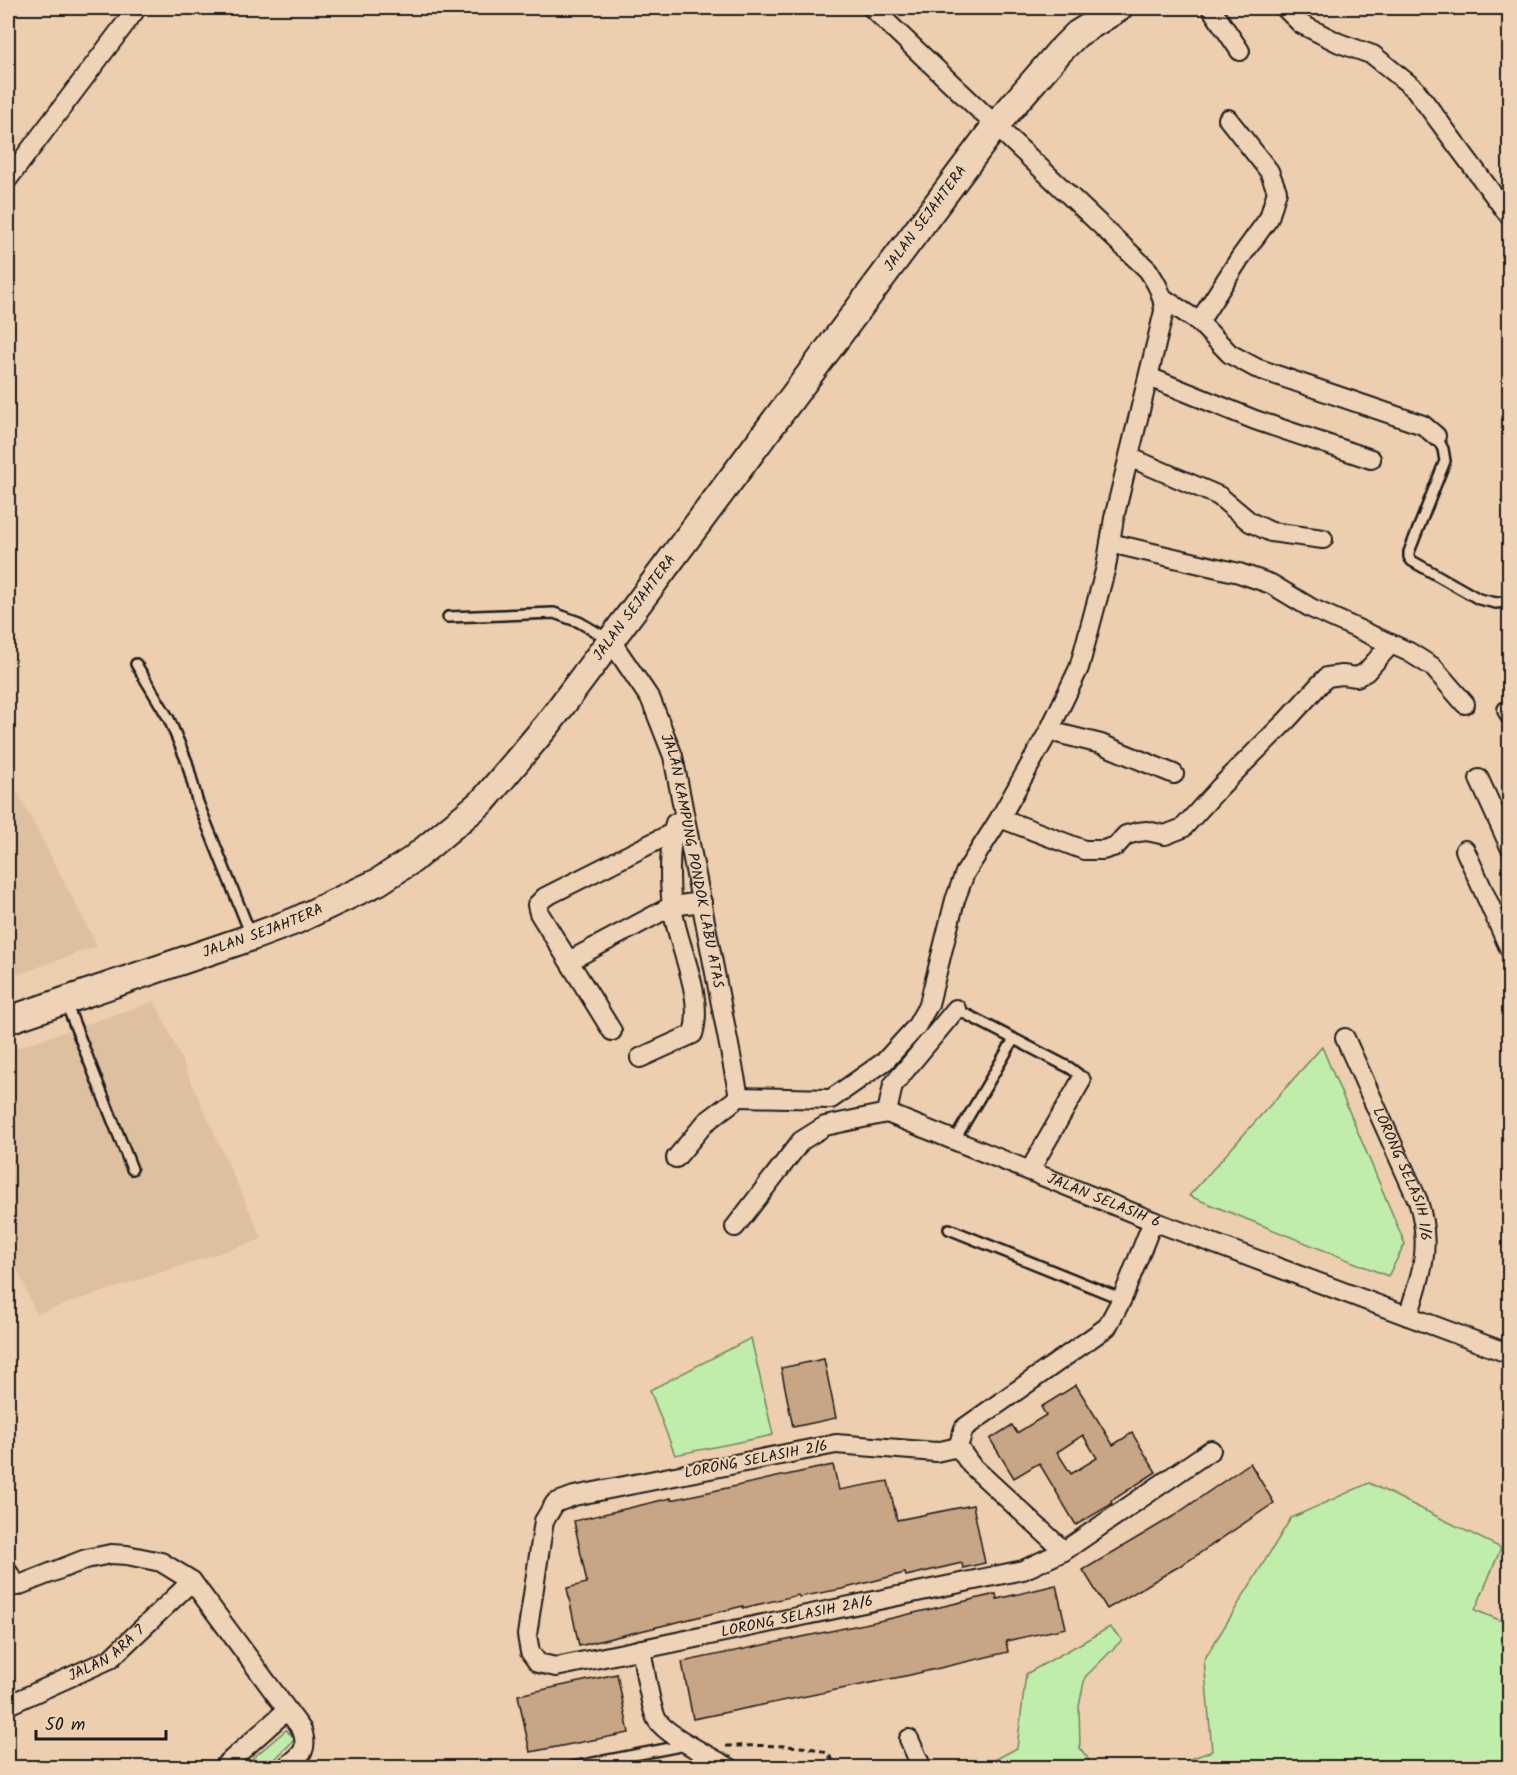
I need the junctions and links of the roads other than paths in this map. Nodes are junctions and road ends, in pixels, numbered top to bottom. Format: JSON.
{"nodes":[{"id":1,"x":137,"y":8,"type":"edge"},
{"id":2,"x":872,"y":8,"type":"edge"},
{"id":3,"x":1119,"y":8,"type":"edge"},
{"id":4,"x":1211,"y":8,"type":"edge"},
{"id":5,"x":1285,"y":8,"type":"edge"},
{"id":6,"x":1240,"y":51,"type":"dead end"},
{"id":7,"x":1228,"y":119,"type":"dead end"},
{"id":8,"x":996,"y":125,"type":"junction"},
{"id":9,"x":8,"y":178,"type":"edge"},
{"id":10,"x":1509,"y":217,"type":"edge"},
{"id":11,"x":1163,"y":298,"type":"junction"},
{"id":12,"x":1199,"y":322,"type":"junction"},
{"id":13,"x":1149,"y":377,"type":"junction"},
{"id":14,"x":1436,"y":436,"type":"joint"},
{"id":15,"x":1129,"y":457,"type":"junction"},
{"id":16,"x":1371,"y":459,"type":"dead end"},
{"id":17,"x":1323,"y":539,"type":"dead end"},
{"id":18,"x":1110,"y":543,"type":"junction"},
{"id":19,"x":1509,"y":601,"type":"edge"},
{"id":20,"x":448,"y":617,"type":"dead end"},
{"id":21,"x":611,"y":641,"type":"junction"},
{"id":22,"x":1391,"y":644,"type":"junction"},
{"id":23,"x":136,"y":664,"type":"dead end"},
{"id":24,"x":1465,"y":705,"type":"dead end"},
{"id":25,"x":1049,"y":731,"type":"junction"},
{"id":26,"x":1174,"y":774,"type":"dead end"},
{"id":27,"x":1479,"y":779,"type":"dead end"},
{"id":28,"x":682,"y":798,"type":"junction"},
{"id":29,"x":1000,"y":818,"type":"junction"},
{"id":30,"x":672,"y":832,"type":"junction"},
{"id":31,"x":1509,"y":847,"type":"edge"},
{"id":32,"x":1465,"y":850,"type":"dead end"},
{"id":33,"x":702,"y":902,"type":"junction"},
{"id":34,"x":672,"y":906,"type":"junction"},
{"id":35,"x":252,"y":937,"type":"junction"},
{"id":36,"x":1509,"y":950,"type":"edge"},
{"id":37,"x":569,"y":961,"type":"junction"},
{"id":38,"x":65,"y":1000,"type":"junction"},
{"id":39,"x":956,"y":1009,"type":"joint"},
{"id":40,"x":8,"y":1020,"type":"edge"},
{"id":41,"x":612,"y":1031,"type":"dead end"},
{"id":42,"x":1345,"y":1038,"type":"dead end"},
{"id":43,"x":1014,"y":1039,"type":"junction"},
{"id":44,"x":640,"y":1058,"type":"dead end"},
{"id":45,"x":1081,"y":1081,"type":"joint"},
{"id":46,"x":739,"y":1097,"type":"junction"},
{"id":47,"x":831,"y":1099,"type":"junction"},
{"id":48,"x":887,"y":1113,"type":"junction"},
{"id":49,"x":847,"y":1120,"type":"junction"},
{"id":50,"x":954,"y":1141,"type":"junction"},
{"id":51,"x":675,"y":1158,"type":"dead end"},
{"id":52,"x":132,"y":1168,"type":"dead end"},
{"id":53,"x":1030,"y":1170,"type":"junction"},
{"id":54,"x":1153,"y":1221,"type":"junction"},
{"id":55,"x":735,"y":1227,"type":"dead end"},
{"id":56,"x":949,"y":1229,"type":"dead end"},
{"id":57,"x":1122,"y":1299,"type":"junction"},
{"id":58,"x":1408,"y":1316,"type":"junction"},
{"id":59,"x":1509,"y":1354,"type":"edge"},
{"id":60,"x":958,"y":1446,"type":"junction"},
{"id":61,"x":1211,"y":1450,"type":"dead end"},
{"id":62,"x":1064,"y":1551,"type":"junction"},
{"id":63,"x":8,"y":1572,"type":"edge"},
{"id":64,"x":192,"y":1581,"type":"junction"},
{"id":65,"x":641,"y":1649,"type":"junction"},
{"id":66,"x":530,"y":1652,"type":"joint"},
{"id":67,"x":8,"y":1705,"type":"edge"},
{"id":68,"x":287,"y":1710,"type":"junction"},
{"id":69,"x":909,"y":1739,"type":"dead end"},
{"id":70,"x":688,"y":1744,"type":"junction"},
{"id":71,"x":222,"y":1767,"type":"edge"},
{"id":72,"x":285,"y":1767,"type":"edge"},
{"id":73,"x":567,"y":1767,"type":"edge"},
{"id":74,"x":730,"y":1767,"type":"edge"},
{"id":75,"x":922,"y":1767,"type":"edge"}],
"edges":[{"from":1,"to":9,"type":"street"},
{"from":2,"to":8,"type":"street"},
{"from":3,"to":8,"type":"main road","name":"JALAN SEJAHTERA"},
{"from":4,"to":6,"type":"street"},
{"from":5,"to":10,"type":"street"},
{"from":7,"to":12,"type":"street"},
{"from":8,"to":11,"type":"street"},
{"from":8,"to":21,"type":"main road","name":"JALAN SEJAHTERA"},
{"from":11,"to":12,"type":"street"},
{"from":11,"to":13,"type":"street"},
{"from":12,"to":14,"type":"street"},
{"from":13,"to":15,"type":"street"},
{"from":13,"to":16,"type":"street"},
{"from":14,"to":19,"type":"lane"},
{"from":15,"to":17,"type":"street"},
{"from":15,"to":18,"type":"street"},
{"from":18,"to":22,"type":"street"},
{"from":18,"to":25,"type":"street"},
{"from":20,"to":21,"type":"lane"},
{"from":21,"to":28,"type":"street","name":"JALAN KAMPUNG PONDOK LABU ATAS"},
{"from":21,"to":35,"type":"main road","name":"JALAN SEJAHTERA"},
{"from":22,"to":24,"type":"street"},
{"from":22,"to":29,"type":"street"},
{"from":23,"to":35,"type":"lane"},
{"from":25,"to":26,"type":"street"},
{"from":25,"to":29,"type":"street"},
{"from":27,"to":31,"type":"street"},
{"from":28,"to":30,"type":"street"},
{"from":28,"to":33,"type":"street","name":"JALAN KAMPUNG PONDOK LABU ATAS"},
{"from":29,"to":47,"type":"street"},
{"from":30,"to":34,"type":"street"},
{"from":30,"to":37,"type":"street"},
{"from":32,"to":36,"type":"street"},
{"from":33,"to":34,"type":"street"},
{"from":33,"to":46,"type":"street","name":"JALAN KAMPUNG PONDOK LABU ATAS"},
{"from":34,"to":37,"type":"street"},
{"from":34,"to":44,"type":"street"},
{"from":35,"to":38,"type":"main road","name":"JALAN SEJAHTERA"},
{"from":37,"to":41,"type":"street"},
{"from":38,"to":40,"type":"main road","name":"JALAN SEJAHTERA"},
{"from":38,"to":52,"type":"lane"},
{"from":39,"to":43,"type":"lane"},
{"from":39,"to":48,"type":"street"},
{"from":42,"to":58,"type":"street","name":"LORONG SELASIH 1/6"},
{"from":43,"to":45,"type":"lane"},
{"from":43,"to":50,"type":"lane"},
{"from":45,"to":53,"type":"street"},
{"from":46,"to":47,"type":"street"},
{"from":46,"to":51,"type":"street"},
{"from":47,"to":49,"type":"street"},
{"from":48,"to":49,"type":"street"},
{"from":48,"to":50,"type":"street","name":"JALAN SELASIH 6"},
{"from":49,"to":55,"type":"street"},
{"from":50,"to":53,"type":"street","name":"JALAN SELASIH 6"},
{"from":53,"to":54,"type":"street","name":"JALAN SELASIH 6"},
{"from":54,"to":57,"type":"street"},
{"from":54,"to":58,"type":"street","name":"JALAN SELASIH 6"},
{"from":56,"to":57,"type":"lane"},
{"from":57,"to":60,"type":"street"},
{"from":58,"to":59,"type":"street","name":"JALAN SELASIH 6"},
{"from":60,"to":62,"type":"street"},
{"from":60,"to":66,"type":"street","name":"LORONG SELASIH 2/6"},
{"from":61,"to":62,"type":"street"},
{"from":62,"to":65,"type":"street","name":"LORONG SELASIH 2A/6"},
{"from":63,"to":64,"type":"street"},
{"from":64,"to":67,"type":"street","name":"JALAN ARA 7"},
{"from":64,"to":68,"type":"street"},
{"from":65,"to":66,"type":"street","name":"LORONG SELASIH 2A/6"},
{"from":65,"to":70,"type":"street"},
{"from":68,"to":71,"type":"street"},
{"from":68,"to":72,"type":"street"},
{"from":69,"to":75,"type":"street"},
{"from":70,"to":73,"type":"lane"},
{"from":70,"to":74,"type":"street"}]}
